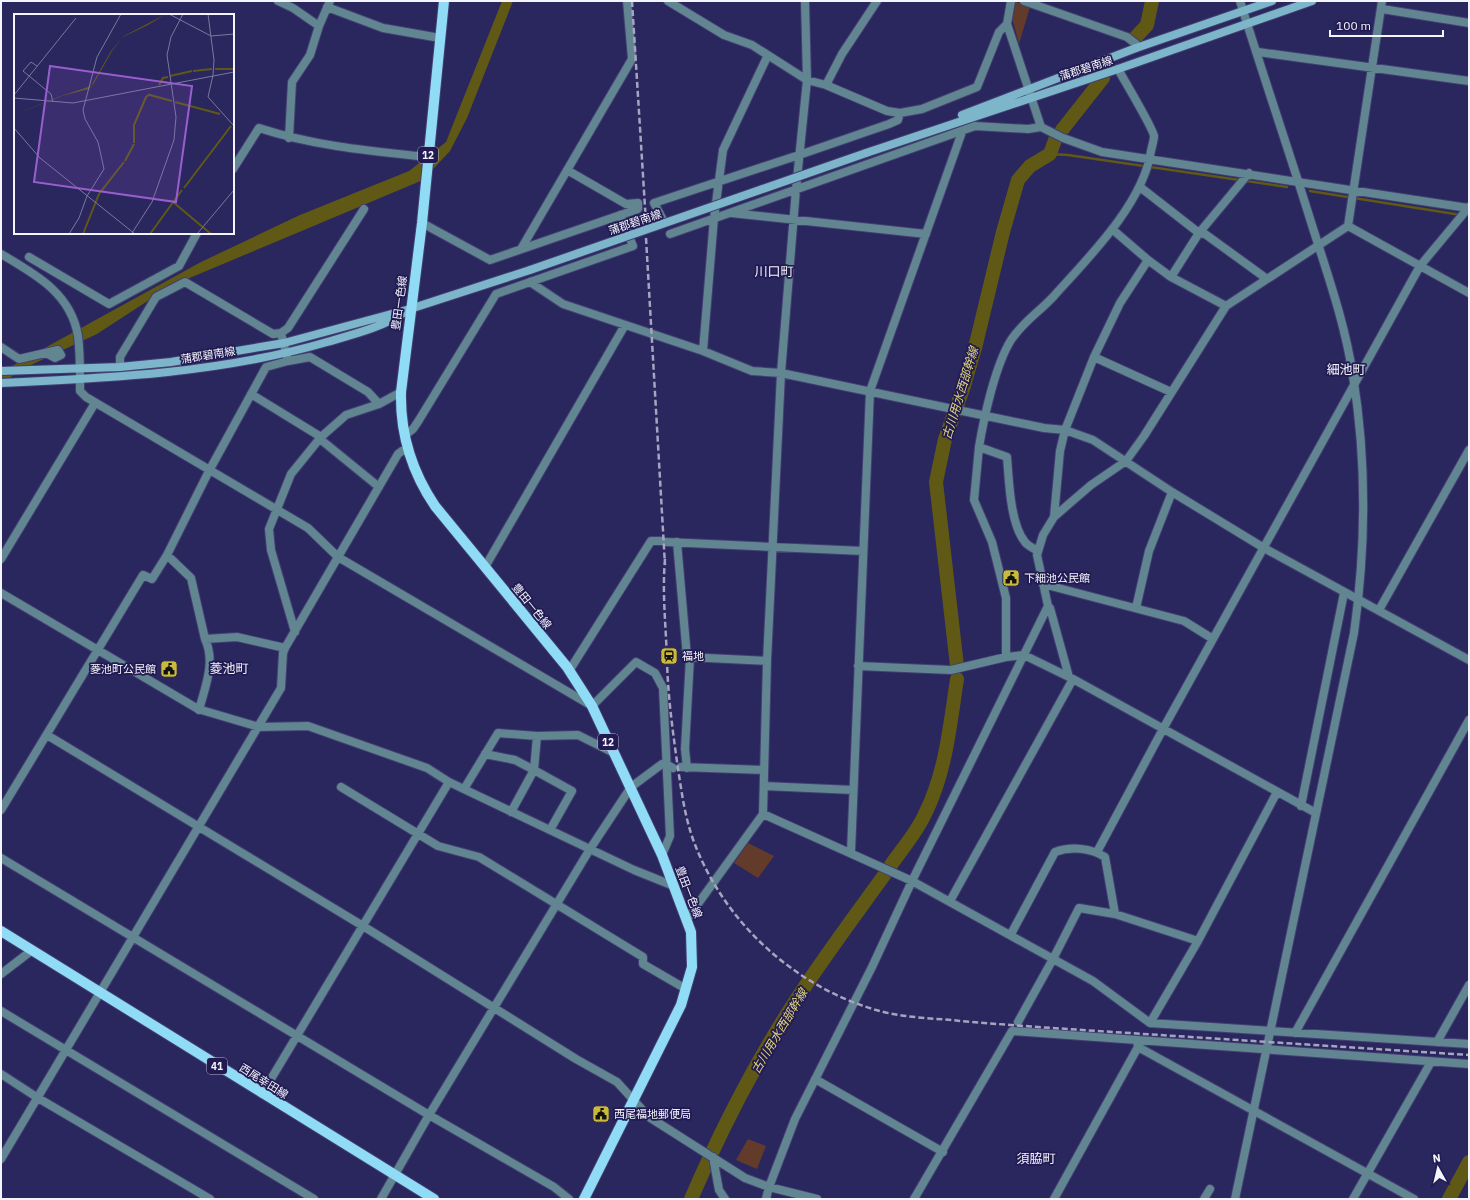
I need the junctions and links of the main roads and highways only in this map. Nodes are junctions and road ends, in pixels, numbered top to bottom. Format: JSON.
{"nodes":[{"id":1,"x":444,"y":1,"type":"edge"},
{"id":2,"x":1272,"y":1,"type":"edge"},
{"id":3,"x":1312,"y":1,"type":"edge"},
{"id":4,"x":1030,"y":94,"type":"junction"},
{"id":5,"x":410,"y":309,"type":"junction"},
{"id":6,"x":1,"y":371,"type":"edge"},
{"id":7,"x":1,"y":383,"type":"edge"},
{"id":8,"x":1,"y":931,"type":"edge"},
{"id":9,"x":434,"y":1199,"type":"edge"},
{"id":10,"x":584,"y":1199,"type":"edge"}],
"edges":[{"from":1,"to":5,"type":"main road","name":"豊田一色線","number":"12"},
{"from":2,"to":4,"type":"main road","name":"蒲郡碧南線"},
{"from":3,"to":4,"type":"main road","name":"蒲郡碧南線"},
{"from":4,"to":5,"type":"main road","name":"蒲郡碧南線","bridge":true},
{"from":5,"to":6,"type":"main road","name":"蒲郡碧南線"},
{"from":5,"to":7,"type":"main road","name":"蒲郡碧南線"},
{"from":5,"to":10,"type":"main road","name":"豊田一色線","number":"12"},
{"from":8,"to":9,"type":"main road","name":"西尾幸田線","number":"41"}]}
